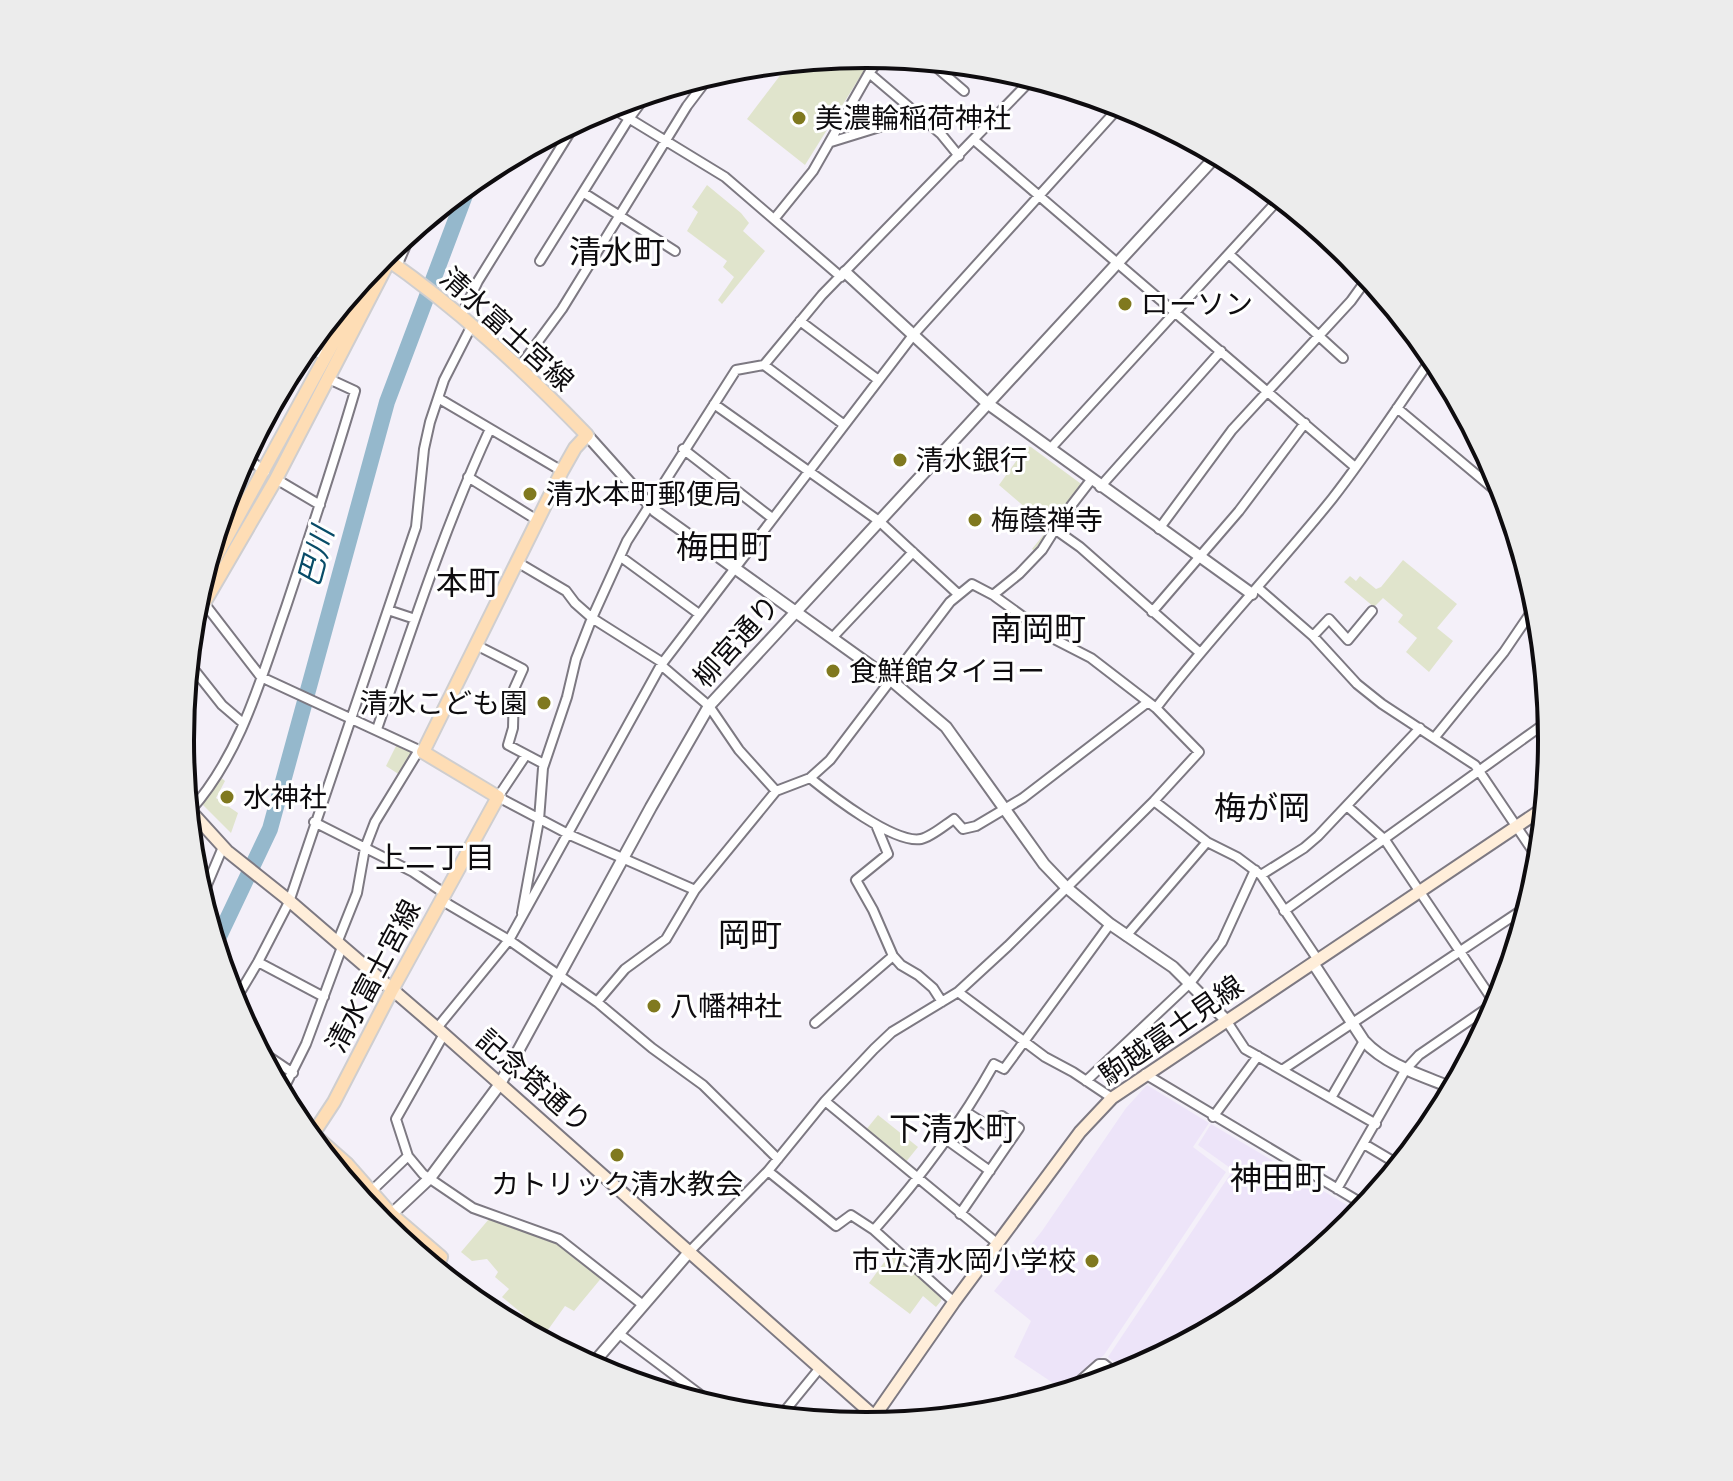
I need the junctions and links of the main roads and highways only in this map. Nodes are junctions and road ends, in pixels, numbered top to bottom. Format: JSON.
{"nodes":[{"id":1,"x":393,"y":263,"type":"edge"},
{"id":2,"x":384,"y":272,"type":"edge"},
{"id":3,"x":377,"y":279,"type":"edge"},
{"id":4,"x":322,"y":361,"type":"junction"},
{"id":5,"x":331,"y":375,"type":"junction"},
{"id":6,"x":270,"y":476,"type":"junction"},
{"id":7,"x":221,"y":554,"type":"edge"},
{"id":8,"x":216,"y":571,"type":"edge"},
{"id":9,"x":1535,"y":814,"type":"edge"},
{"id":10,"x":199,"y":822,"type":"edge"},
{"id":11,"x":392,"y":990,"type":"junction"},
{"id":12,"x":317,"y":1128,"type":"edge"},
{"id":13,"x":340,"y":1159,"type":"edge"},
{"id":14,"x":440,"y":1260,"type":"edge"},
{"id":15,"x":867,"y":1413,"type":"edge"},
{"id":16,"x":881,"y":1413,"type":"edge"}],
"edges":[{"from":1,"to":11,"type":"main road","name":"清水富士宮線"},
{"from":2,"to":5,"type":"main road"},
{"from":3,"to":4,"type":"main road"},
{"from":4,"to":5,"type":"main road"},
{"from":4,"to":6,"type":"main road"},
{"from":5,"to":6,"type":"main road"},
{"from":6,"to":7,"type":"main road"},
{"from":6,"to":8,"type":"main road"},
{"from":9,"to":16,"type":"main road","name":"駒越富士見線"},
{"from":10,"to":11,"type":"main road","name":"記念塔通り"},
{"from":11,"to":12,"type":"main road","name":"清水富士宮線"},
{"from":11,"to":15,"type":"main road","name":"記念塔通り"},
{"from":13,"to":14,"type":"main road"}]}
